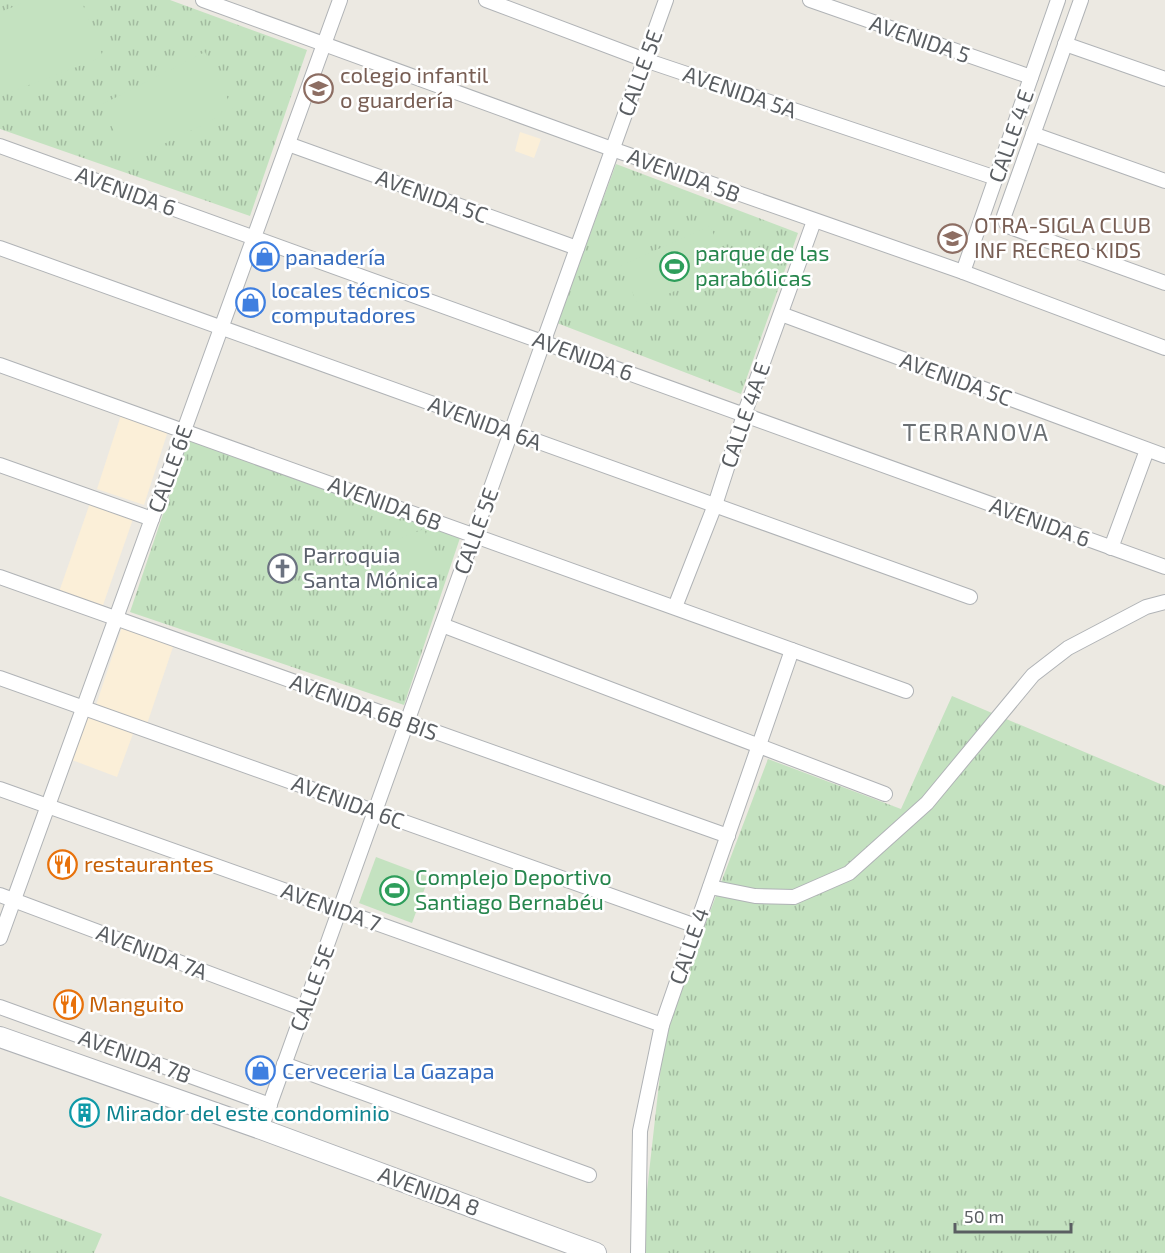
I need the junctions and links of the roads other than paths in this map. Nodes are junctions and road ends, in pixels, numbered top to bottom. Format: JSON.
{"nodes":[{"id":1,"x":203,"y":0,"type":"edge"},
{"id":2,"x":340,"y":0,"type":"edge"},
{"id":3,"x":486,"y":0,"type":"edge"},
{"id":4,"x":666,"y":0,"type":"edge"},
{"id":5,"x":810,"y":0,"type":"edge"},
{"id":6,"x":1058,"y":0,"type":"edge"},
{"id":7,"x":1081,"y":0,"type":"edge"},
{"id":8,"x":324,"y":44,"type":"junction"},
{"id":9,"x":1065,"y":44,"type":"junction"},
{"id":10,"x":645,"y":60,"type":"junction"},
{"id":11,"x":1031,"y":77,"type":"junction"},
{"id":12,"x":1165,"y":79,"type":"edge"},
{"id":13,"x":1033,"y":134,"type":"junction"},
{"id":14,"x":288,"y":144,"type":"junction"},
{"id":15,"x":0,"y":146,"type":"edge"},
{"id":16,"x":612,"y":149,"type":"junction"},
{"id":17,"x":996,"y":178,"type":"junction"},
{"id":18,"x":1165,"y":181,"type":"edge"},
{"id":19,"x":814,"y":221,"type":"junction"},
{"id":20,"x":254,"y":238,"type":"junction"},
{"id":21,"x":0,"y":248,"type":"edge"},
{"id":22,"x":577,"y":248,"type":"junction"},
{"id":23,"x":963,"y":272,"type":"junction"},
{"id":24,"x":1165,"y":283,"type":"edge"},
{"id":25,"x":781,"y":314,"type":"junction"},
{"id":26,"x":221,"y":328,"type":"junction"},
{"id":27,"x":543,"y":342,"type":"junction"},
{"id":28,"x":1165,"y":348,"type":"edge"},
{"id":29,"x":0,"y":365,"type":"edge"},
{"id":30,"x":744,"y":415,"type":"junction"},
{"id":31,"x":184,"y":431,"type":"junction"},
{"id":32,"x":511,"y":432,"type":"junction"},
{"id":33,"x":1148,"y":450,"type":"junction"},
{"id":34,"x":1165,"y":456,"type":"edge"},
{"id":35,"x":0,"y":465,"type":"edge"},
{"id":36,"x":715,"y":505,"type":"junction"},
{"id":37,"x":152,"y":519,"type":"junction"},
{"id":38,"x":474,"y":535,"type":"junction"},
{"id":39,"x":1112,"y":548,"type":"junction"},
{"id":40,"x":1165,"y":567,"type":"edge"},
{"id":41,"x":0,"y":577,"type":"edge"},
{"id":42,"x":970,"y":597,"type":"dead end"},
{"id":43,"x":1165,"y":602,"type":"edge"},
{"id":44,"x":675,"y":607,"type":"junction"},
{"id":45,"x":116,"y":618,"type":"junction"},
{"id":46,"x":442,"y":625,"type":"junction"},
{"id":47,"x":792,"y":650,"type":"junction"},
{"id":48,"x":0,"y":678,"type":"edge"},
{"id":49,"x":906,"y":691,"type":"dead end"},
{"id":50,"x":83,"y":708,"type":"junction"},
{"id":51,"x":407,"y":722,"type":"junction"},
{"id":52,"x":759,"y":746,"type":"junction"},
{"id":53,"x":0,"y":789,"type":"edge"},
{"id":54,"x":885,"y":794,"type":"dead end"},
{"id":55,"x":48,"y":806,"type":"junction"},
{"id":56,"x":375,"y":811,"type":"junction"},
{"id":57,"x":728,"y":836,"type":"junction"},
{"id":58,"x":710,"y":887,"type":"junction"},
{"id":59,"x":0,"y":895,"type":"edge"},
{"id":60,"x":14,"y":900,"type":"junction"},
{"id":61,"x":340,"y":910,"type":"junction"},
{"id":62,"x":696,"y":926,"type":"junction"},
{"id":63,"x":0,"y":938,"type":"edge"},
{"id":64,"x":0,"y":1007,"type":"edge"},
{"id":65,"x":304,"y":1010,"type":"junction"},
{"id":66,"x":662,"y":1025,"type":"junction"},
{"id":67,"x":0,"y":1037,"type":"edge"},
{"id":68,"x":146,"y":1060,"type":"junction"},
{"id":69,"x":285,"y":1064,"type":"junction"},
{"id":70,"x":138,"y":1086,"type":"junction"},
{"id":71,"x":270,"y":1105,"type":"junction"},
{"id":72,"x":261,"y":1129,"type":"junction"},
{"id":73,"x":589,"y":1175,"type":"dead end"},
{"id":74,"x":596,"y":1253,"type":"edge"},
{"id":75,"x":638,"y":1253,"type":"edge"}],
"edges":[{"from":1,"to":8,"type":"street","name":"AVENIDA 5B"},
{"from":2,"to":8,"type":"street","name":"CALLE 6E"},
{"from":3,"to":10,"type":"street","name":"AVENIDA 5A"},
{"from":4,"to":10,"type":"street","name":"CALLE 5E"},
{"from":5,"to":11,"type":"street","name":"AVENIDA 5"},
{"from":6,"to":11,"type":"street","name":"CALLE 4 E"},
{"from":7,"to":9,"type":"street"},
{"from":8,"to":14,"type":"street","name":"CALLE 6E"},
{"from":8,"to":16,"type":"street","name":"AVENIDA 5B"},
{"from":9,"to":12,"type":"street"},
{"from":9,"to":13,"type":"street"},
{"from":10,"to":16,"type":"street","name":"CALLE 5E"},
{"from":10,"to":17,"type":"street","name":"AVENIDA 5A"},
{"from":11,"to":17,"type":"street","name":"CALLE 4 E"},
{"from":13,"to":18,"type":"street"},
{"from":13,"to":24,"type":"street"},
{"from":14,"to":20,"type":"street","name":"CALLE 6E"},
{"from":14,"to":22,"type":"street","name":"AVENIDA 5C"},
{"from":15,"to":20,"type":"street","name":"AVENIDA 6"},
{"from":16,"to":19,"type":"street","name":"AVENIDA 5B"},
{"from":16,"to":22,"type":"street","name":"CALLE 5E"},
{"from":17,"to":23,"type":"street","name":"CALLE 4 E"},
{"from":19,"to":23,"type":"street","name":"AVENIDA 5B"},
{"from":19,"to":25,"type":"street","name":"CALLE 4A E"},
{"from":20,"to":26,"type":"street","name":"CALLE 6E"},
{"from":20,"to":27,"type":"street","name":"AVENIDA 6"},
{"from":21,"to":26,"type":"street","name":"AVENIDA 6A"},
{"from":22,"to":27,"type":"street","name":"CALLE 5E"},
{"from":23,"to":28,"type":"street","name":"AVENIDA 5B"},
{"from":25,"to":30,"type":"street","name":"CALLE 4A E"},
{"from":25,"to":33,"type":"street","name":"AVENIDA 5C"},
{"from":26,"to":31,"type":"street","name":"CALLE 6E"},
{"from":26,"to":32,"type":"street","name":"AVENIDA 6A"},
{"from":27,"to":30,"type":"street","name":"AVENIDA 6"},
{"from":27,"to":32,"type":"street","name":"CALLE 5E"},
{"from":29,"to":31,"type":"street","name":"AVENIDA 6B"},
{"from":30,"to":36,"type":"street","name":"CALLE 4A E"},
{"from":30,"to":39,"type":"street","name":"AVENIDA 6"},
{"from":31,"to":37,"type":"street","name":"CALLE 6E"},
{"from":31,"to":38,"type":"street","name":"AVENIDA 6B"},
{"from":32,"to":36,"type":"street","name":"AVENIDA 6A"},
{"from":32,"to":38,"type":"street","name":"CALLE 5E"},
{"from":33,"to":34,"type":"street","name":"AVENIDA 5C"},
{"from":33,"to":39,"type":"street"},
{"from":35,"to":37,"type":"street"},
{"from":36,"to":42,"type":"street","name":"AVENIDA 6A"},
{"from":36,"to":44,"type":"street","name":"CALLE 4A E"},
{"from":37,"to":45,"type":"street","name":"CALLE 6E"},
{"from":38,"to":44,"type":"street","name":"AVENIDA 6B"},
{"from":38,"to":46,"type":"street","name":"CALLE 5E"},
{"from":39,"to":40,"type":"street","name":"AVENIDA 6"},
{"from":41,"to":45,"type":"street","name":"AVENIDA 6B BIS"},
{"from":43,"to":58,"type":"street"},
{"from":44,"to":47,"type":"street","name":"AVENIDA 6B"},
{"from":45,"to":50,"type":"street","name":"CALLE 6E"},
{"from":45,"to":51,"type":"street","name":"AVENIDA 6B BIS"},
{"from":46,"to":51,"type":"street","name":"CALLE 5E"},
{"from":46,"to":52,"type":"street"},
{"from":47,"to":49,"type":"street","name":"AVENIDA 6B"},
{"from":47,"to":52,"type":"street","name":"CALLE 4"},
{"from":48,"to":50,"type":"street","name":"AVENIDA 6C"},
{"from":50,"to":55,"type":"street","name":"CALLE 6E"},
{"from":50,"to":56,"type":"street","name":"AVENIDA 6C"},
{"from":51,"to":56,"type":"street","name":"CALLE 5E"},
{"from":51,"to":57,"type":"street","name":"AVENIDA 6B BIS"},
{"from":52,"to":54,"type":"street"},
{"from":52,"to":57,"type":"street","name":"CALLE 4"},
{"from":53,"to":55,"type":"street","name":"AVENIDA 7"},
{"from":55,"to":60,"type":"street","name":"CALLE 6E"},
{"from":55,"to":61,"type":"street","name":"AVENIDA 7"},
{"from":56,"to":61,"type":"street","name":"CALLE 5E"},
{"from":56,"to":62,"type":"street","name":"AVENIDA 6C"},
{"from":57,"to":58,"type":"street","name":"CALLE 4"},
{"from":58,"to":62,"type":"street","name":"CALLE 4"},
{"from":59,"to":60,"type":"street","name":"AVENIDA 7A"},
{"from":60,"to":63,"type":"street","name":"CALLE 6E"},
{"from":60,"to":65,"type":"street","name":"AVENIDA 7A"},
{"from":61,"to":65,"type":"street","name":"CALLE 5E"},
{"from":61,"to":66,"type":"street","name":"AVENIDA 7"},
{"from":62,"to":66,"type":"street","name":"CALLE 4"},
{"from":64,"to":68,"type":"street","name":"AVENIDA 7B"},
{"from":65,"to":69,"type":"street","name":"CALLE 5E"},
{"from":66,"to":75,"type":"street","name":"CALLE 4"},
{"from":67,"to":70,"type":"street","name":"AVENIDA 7B"},
{"from":68,"to":70,"type":"street"},
{"from":68,"to":71,"type":"street","name":"AVENIDA 7B"},
{"from":69,"to":71,"type":"street","name":"CALLE 5E"},
{"from":69,"to":73,"type":"street"},
{"from":70,"to":72,"type":"street","name":"AVENIDA 7B"},
{"from":71,"to":72,"type":"street","name":"CALLE 5E"},
{"from":72,"to":74,"type":"street","name":"AVENIDA 8"}]}
